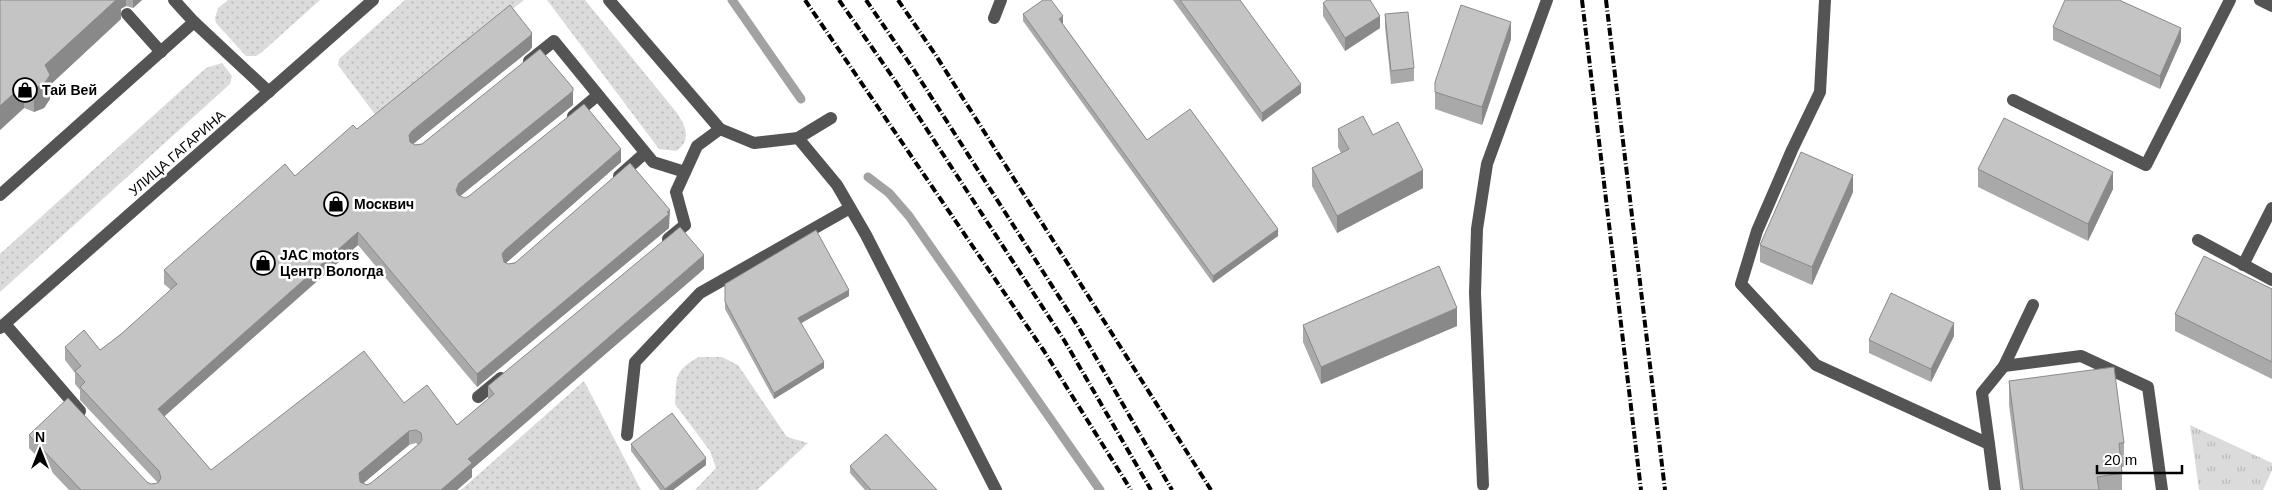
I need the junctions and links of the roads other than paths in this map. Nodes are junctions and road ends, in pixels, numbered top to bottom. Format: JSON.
{"nodes":[{"id":1,"x":174,"y":0,"type":"edge"},
{"id":2,"x":373,"y":0,"type":"edge"},
{"id":3,"x":609,"y":0,"type":"edge"},
{"id":4,"x":1001,"y":0,"type":"edge"},
{"id":5,"x":1547,"y":0,"type":"edge"},
{"id":6,"x":1825,"y":0,"type":"edge"},
{"id":7,"x":2230,"y":0,"type":"edge"},
{"id":8,"x":2260,"y":0,"type":"edge"},
{"id":9,"x":2272,"y":6,"type":"edge"},
{"id":10,"x":127,"y":14,"type":"dead end"},
{"id":11,"x":994,"y":18,"type":"dead end"},
{"id":12,"x":194,"y":22,"type":"junction"},
{"id":13,"x":162,"y":52,"type":"junction"},
{"id":14,"x":516,"y":72,"type":"edge"},
{"id":15,"x":268,"y":92,"type":"junction"},
{"id":16,"x":598,"y":95,"type":"junction"},
{"id":17,"x":2013,"y":100,"type":"dead end"},
{"id":18,"x":831,"y":118,"type":"dead end"},
{"id":19,"x":561,"y":125,"type":"edge"},
{"id":20,"x":720,"y":129,"type":"junction"},
{"id":21,"x":798,"y":138,"type":"junction"},
{"id":22,"x":645,"y":153,"type":"junction"},
{"id":23,"x":685,"y":172,"type":"junction"},
{"id":24,"x":608,"y":186,"type":"edge"},
{"id":25,"x":0,"y":195,"type":"edge"},
{"id":26,"x":850,"y":208,"type":"junction"},
{"id":27,"x":2272,"y":208,"type":"edge"},
{"id":28,"x":2198,"y":240,"type":"dead end"},
{"id":29,"x":656,"y":249,"type":"edge"},
{"id":30,"x":2244,"y":264,"type":"junction"},
{"id":31,"x":2272,"y":280,"type":"edge"},
{"id":32,"x":2033,"y":305,"type":"dead end"},
{"id":33,"x":2,"y":326,"type":"edge"},
{"id":34,"x":2004,"y":366,"type":"junction"},
{"id":35,"x":509,"y":372,"type":"edge"},
{"id":36,"x":478,"y":397,"type":"dead end"},
{"id":37,"x":90,"y":422,"type":"edge"},
{"id":38,"x":627,"y":435,"type":"dead end"},
{"id":39,"x":1988,"y":444,"type":"junction"},
{"id":40,"x":1483,"y":485,"type":"dead end"},
{"id":41,"x":996,"y":490,"type":"edge"},
{"id":42,"x":1995,"y":490,"type":"edge"},
{"id":43,"x":2162,"y":490,"type":"edge"}],
"edges":[{"from":1,"to":12,"type":"street"},
{"from":2,"to":15,"type":"street","name":"УЛИЦА ГАГАРИНА"},
{"from":3,"to":20,"type":"street"},
{"from":4,"to":11,"type":"street"},
{"from":5,"to":40,"type":"street"},
{"from":6,"to":39,"type":"street"},
{"from":7,"to":17,"type":"street"},
{"from":8,"to":9,"type":"street"},
{"from":10,"to":13,"type":"street"},
{"from":12,"to":13,"type":"street"},
{"from":12,"to":15,"type":"street"},
{"from":13,"to":25,"type":"street"},
{"from":14,"to":16,"type":"street"},
{"from":15,"to":33,"type":"street","name":"УЛИЦА ГАГАРИНА"},
{"from":16,"to":19,"type":"street"},
{"from":16,"to":22,"type":"street"},
{"from":18,"to":21,"type":"street"},
{"from":20,"to":21,"type":"street"},
{"from":20,"to":23,"type":"street"},
{"from":21,"to":26,"type":"street"},
{"from":22,"to":23,"type":"street"},
{"from":22,"to":24,"type":"street"},
{"from":23,"to":29,"type":"street"},
{"from":26,"to":38,"type":"street"},
{"from":26,"to":41,"type":"street"},
{"from":27,"to":30,"type":"street"},
{"from":28,"to":30,"type":"street"},
{"from":30,"to":31,"type":"street"},
{"from":32,"to":34,"type":"street"},
{"from":33,"to":37,"type":"street"},
{"from":34,"to":39,"type":"street"},
{"from":34,"to":43,"type":"street"},
{"from":35,"to":36,"type":"street"},
{"from":39,"to":42,"type":"street"}]}
